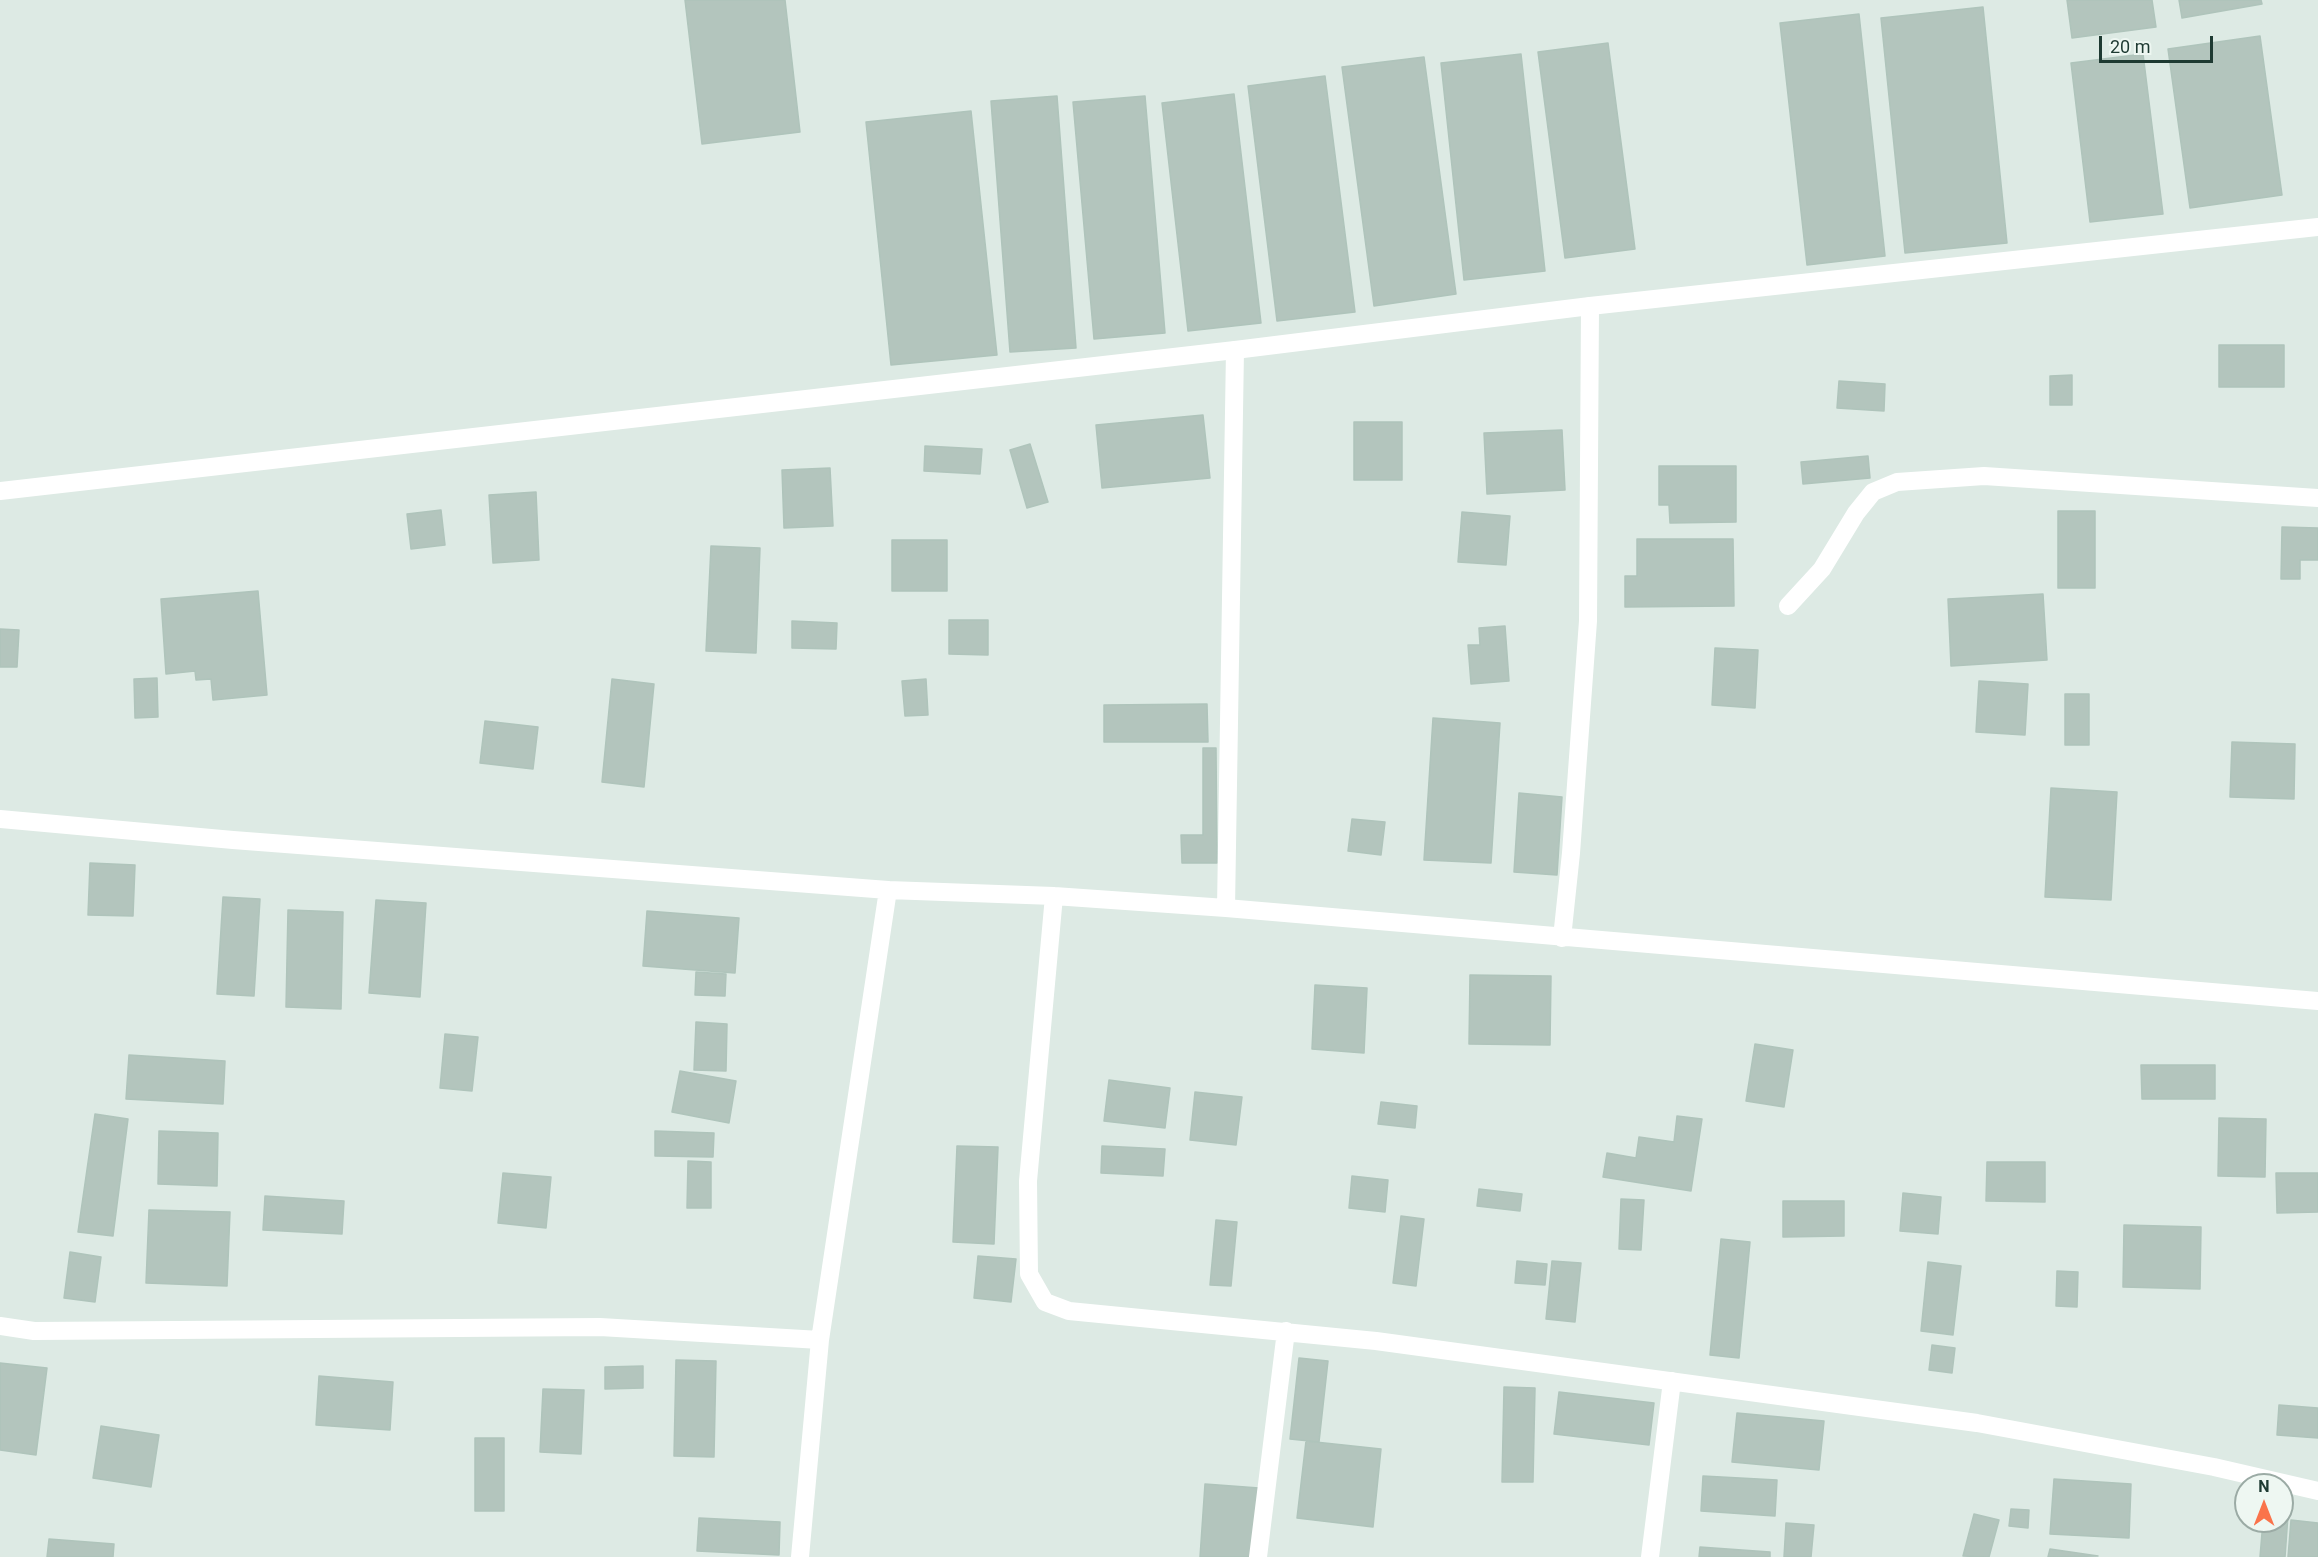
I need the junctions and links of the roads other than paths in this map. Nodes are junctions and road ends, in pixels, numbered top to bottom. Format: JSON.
{"nodes":[{"id":1,"x":2318,"y":227,"type":"edge"},
{"id":2,"x":1590,"y":306,"type":"junction"},
{"id":3,"x":1235,"y":350,"type":"junction"},
{"id":4,"x":0,"y":491,"type":"edge"},
{"id":5,"x":2318,"y":498,"type":"edge"},
{"id":6,"x":1788,"y":606,"type":"dead end"},
{"id":7,"x":0,"y":819,"type":"edge"},
{"id":8,"x":888,"y":890,"type":"junction"},
{"id":9,"x":1054,"y":896,"type":"junction"},
{"id":10,"x":1226,"y":908,"type":"junction"},
{"id":11,"x":1562,"y":938,"type":"junction"},
{"id":12,"x":2318,"y":1001,"type":"edge"},
{"id":13,"x":0,"y":1326,"type":"edge"},
{"id":14,"x":1286,"y":1331,"type":"junction"},
{"id":15,"x":820,"y":1340,"type":"junction"},
{"id":16,"x":1672,"y":1381,"type":"junction"},
{"id":17,"x":2318,"y":1491,"type":"edge"},
{"id":18,"x":800,"y":1557,"type":"edge"},
{"id":19,"x":1258,"y":1557,"type":"edge"},
{"id":20,"x":1650,"y":1557,"type":"edge"}],
"edges":[{"from":1,"to":2,"type":"street"},
{"from":2,"to":3,"type":"street"},
{"from":2,"to":11,"type":"street"},
{"from":3,"to":4,"type":"street"},
{"from":3,"to":10,"type":"street"},
{"from":5,"to":6,"type":"street"},
{"from":7,"to":8,"type":"street"},
{"from":8,"to":9,"type":"street"},
{"from":8,"to":15,"type":"street"},
{"from":9,"to":10,"type":"street"},
{"from":9,"to":14,"type":"street"},
{"from":10,"to":11,"type":"street"},
{"from":11,"to":12,"type":"street"},
{"from":13,"to":15,"type":"street"},
{"from":14,"to":16,"type":"street"},
{"from":14,"to":19,"type":"street"},
{"from":15,"to":18,"type":"street"},
{"from":16,"to":17,"type":"street"},
{"from":16,"to":20,"type":"street"}]}
